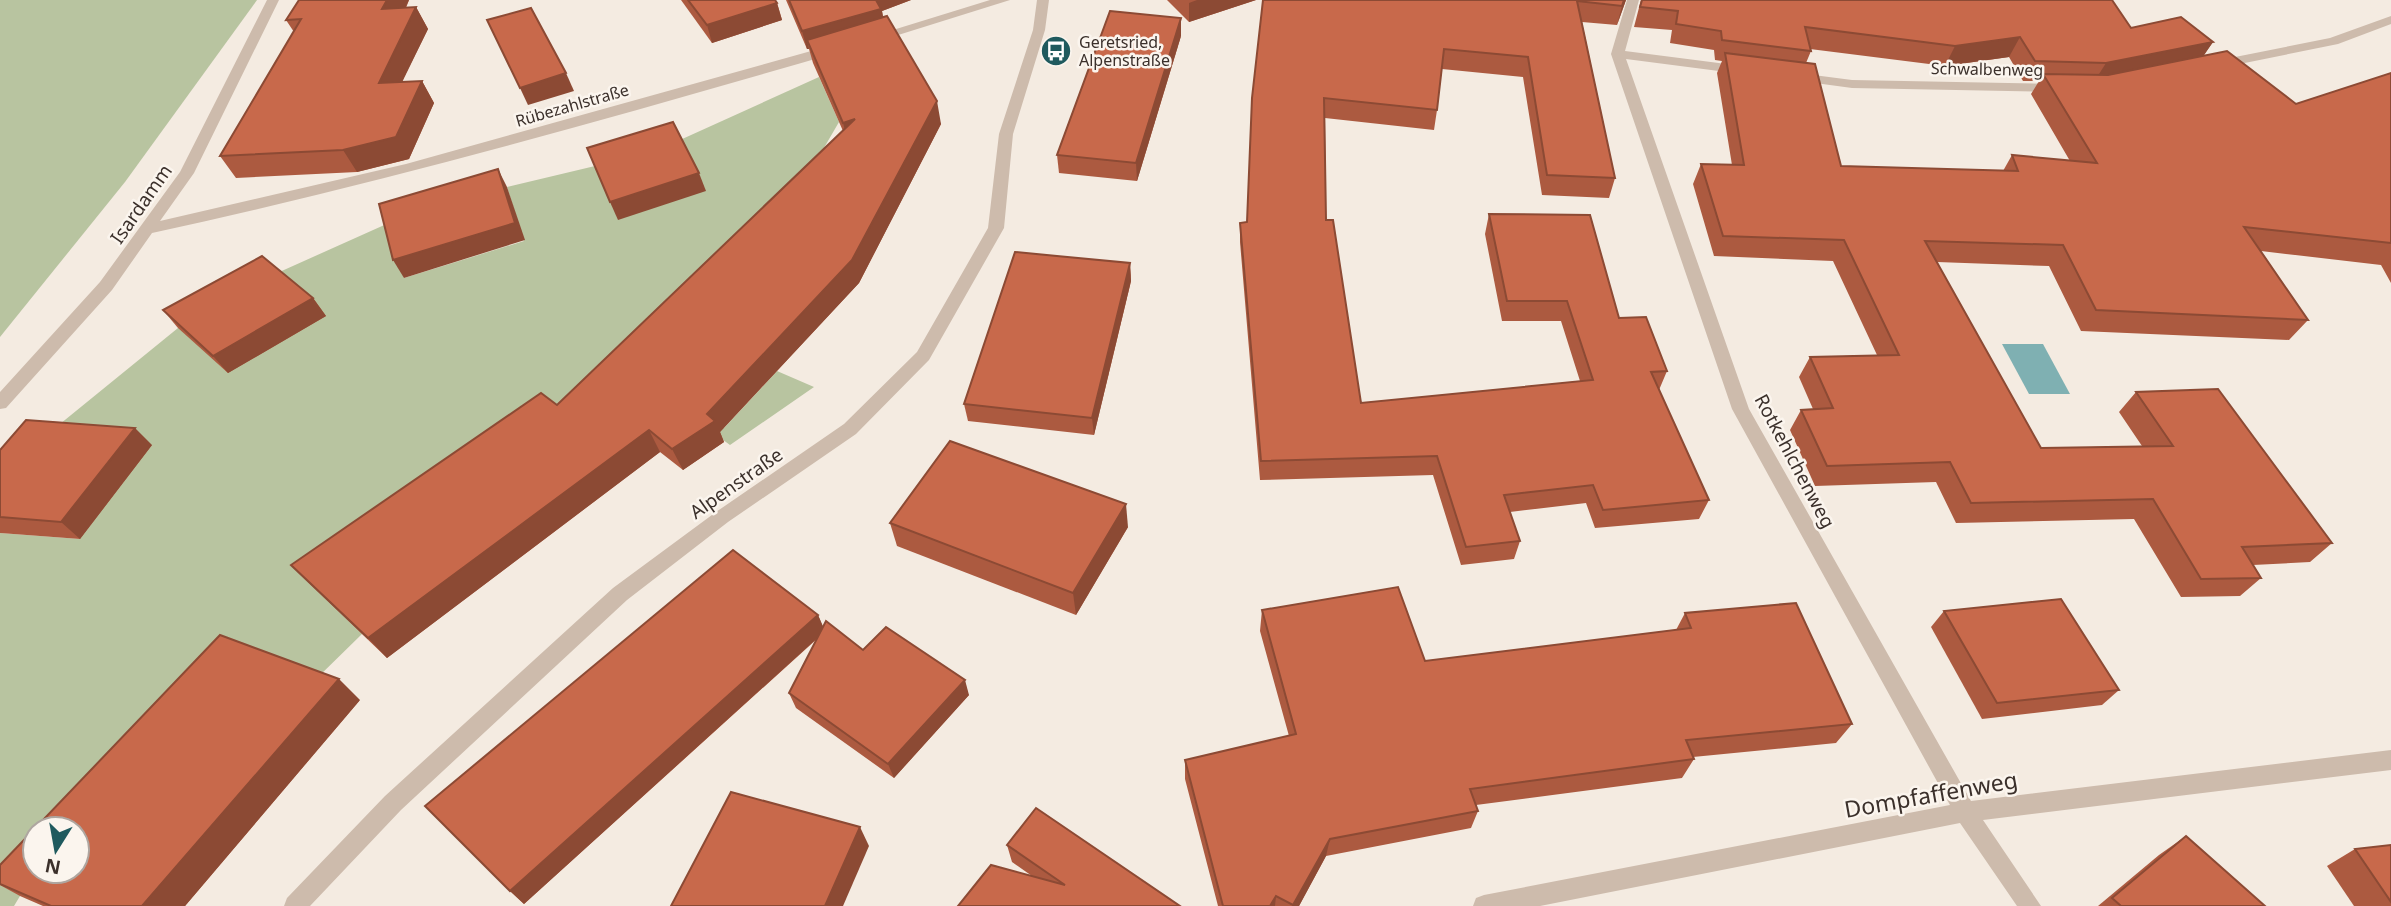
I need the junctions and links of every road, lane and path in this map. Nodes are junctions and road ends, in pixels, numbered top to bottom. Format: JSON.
{"nodes":[{"id":1,"x":273,"y":0,"type":"edge"},
{"id":2,"x":1004,"y":0,"type":"edge"},
{"id":3,"x":1043,"y":0,"type":"edge"},
{"id":4,"x":1633,"y":0,"type":"edge"},
{"id":5,"x":2391,"y":20,"type":"edge"},
{"id":6,"x":1618,"y":54,"type":"junction"},
{"id":7,"x":2200,"y":68,"type":"edge"},
{"id":8,"x":1756,"y":72,"type":"edge"},
{"id":9,"x":1783,"y":76,"type":"edge"},
{"id":10,"x":2067,"y":88,"type":"edge"},
{"id":11,"x":147,"y":229,"type":"junction"},
{"id":12,"x":0,"y":403,"type":"edge"},
{"id":13,"x":2391,"y":760,"type":"edge"},
{"id":14,"x":1965,"y":812,"type":"junction"},
{"id":15,"x":295,"y":906,"type":"edge"},
{"id":16,"x":1484,"y":906,"type":"edge"},
{"id":17,"x":2030,"y":906,"type":"edge"}],
"edges":[{"from":1,"to":11,"type":"street","name":"Isardamm"},
{"from":2,"to":11,"type":"street","name":"Rübezahlstraße"},
{"from":3,"to":15,"type":"street","name":"Alpenstraße"},
{"from":4,"to":6,"type":"street"},
{"from":5,"to":7,"type":"street"},
{"from":6,"to":8,"type":"street"},
{"from":6,"to":14,"type":"street","name":"Rotkehlchenweg"},
{"from":9,"to":10,"type":"street","name":"Schwalbenweg"},
{"from":11,"to":12,"type":"street","name":"Isardamm"},
{"from":13,"to":14,"type":"street","name":"Dompfaffenweg"},
{"from":14,"to":16,"type":"street","name":"Dompfaffenweg"},
{"from":14,"to":17,"type":"street","name":"Rotkehlchenweg"}]}
